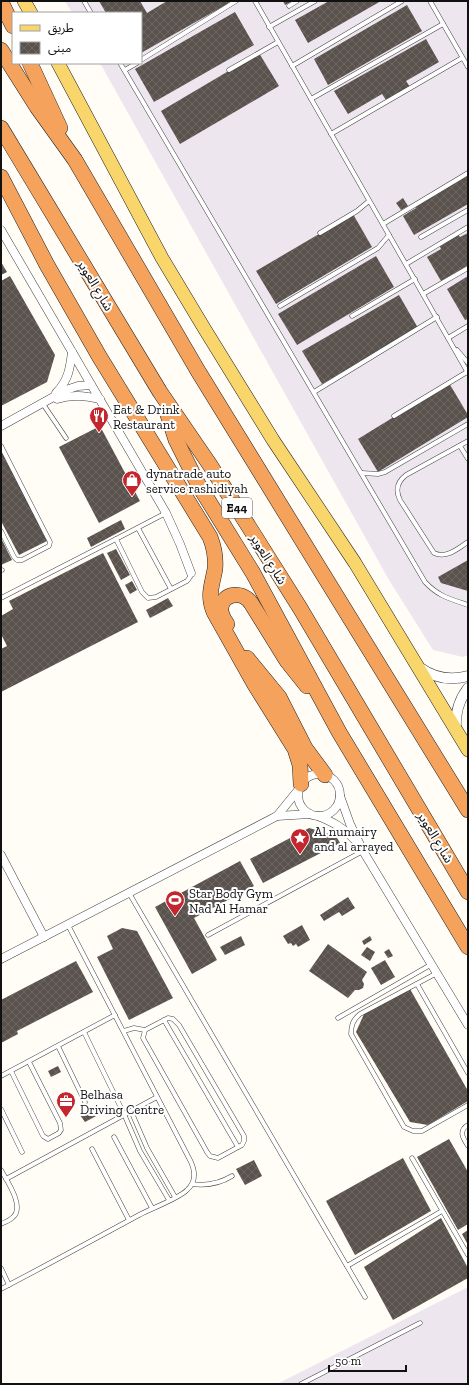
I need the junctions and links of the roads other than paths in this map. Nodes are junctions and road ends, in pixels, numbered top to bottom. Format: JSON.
{"nodes":[{"id":1,"x":24,"y":1,"type":"edge"},
{"id":2,"x":84,"y":1,"type":"edge"},
{"id":3,"x":236,"y":1,"type":"edge"},
{"id":4,"x":255,"y":1,"type":"edge"},
{"id":5,"x":297,"y":1,"type":"edge"},
{"id":6,"x":315,"y":1,"type":"edge"},
{"id":7,"x":402,"y":1,"type":"edge"},
{"id":8,"x":430,"y":1,"type":"edge"},
{"id":9,"x":1,"y":2,"type":"edge"},
{"id":10,"x":289,"y":6,"type":"dead end"},
{"id":11,"x":30,"y":12,"type":"edge"},
{"id":12,"x":90,"y":12,"type":"edge"},
{"id":13,"x":12,"y":24,"type":"edge"},
{"id":14,"x":443,"y":24,"type":"junction"},
{"id":15,"x":269,"y":27,"type":"junction"},
{"id":16,"x":278,"y":42,"type":"junction"},
{"id":17,"x":1,"y":50,"type":"edge"},
{"id":18,"x":462,"y":58,"type":"junction"},
{"id":19,"x":142,"y":59,"type":"edge"},
{"id":20,"x":30,"y":64,"type":"edge"},
{"id":21,"x":59,"y":64,"type":"edge"},
{"id":22,"x":121,"y":64,"type":"edge"},
{"id":23,"x":135,"y":64,"type":"edge"},
{"id":24,"x":292,"y":66,"type":"junction"},
{"id":25,"x":468,"y":68,"type":"edge"},
{"id":26,"x":125,"y":70,"type":"junction"},
{"id":27,"x":229,"y":70,"type":"dead end"},
{"id":28,"x":311,"y":99,"type":"junction"},
{"id":29,"x":1,"y":128,"type":"edge"},
{"id":30,"x":331,"y":134,"type":"junction"},
{"id":31,"x":75,"y":160,"type":"junction"},
{"id":32,"x":468,"y":173,"type":"edge"},
{"id":33,"x":1,"y":177,"type":"edge"},
{"id":34,"x":370,"y":201,"type":"junction"},
{"id":35,"x":468,"y":210,"type":"edge"},
{"id":36,"x":383,"y":224,"type":"junction"},
{"id":37,"x":468,"y":227,"type":"edge"},
{"id":38,"x":1,"y":230,"type":"edge"},
{"id":39,"x":320,"y":233,"type":"dead end"},
{"id":40,"x":389,"y":235,"type":"junction"},
{"id":41,"x":421,"y":237,"type":"dead end"},
{"id":42,"x":406,"y":264,"type":"junction"},
{"id":43,"x":468,"y":268,"type":"edge"},
{"id":44,"x":414,"y":279,"type":"junction"},
{"id":45,"x":423,"y":294,"type":"junction"},
{"id":46,"x":280,"y":306,"type":"dead end"},
{"id":47,"x":352,"y":316,"type":"dead end"},
{"id":48,"x":437,"y":318,"type":"junction"},
{"id":49,"x":468,"y":326,"type":"edge"},
{"id":50,"x":449,"y":339,"type":"junction"},
{"id":51,"x":72,"y":352,"type":"junction"},
{"id":52,"x":468,"y":363,"type":"edge"},
{"id":53,"x":467,"y":372,"type":"edge"},
{"id":54,"x":91,"y":384,"type":"junction"},
{"id":55,"x":160,"y":392,"type":"junction"},
{"id":56,"x":314,"y":392,"type":"junction"},
{"id":57,"x":100,"y":399,"type":"junction"},
{"id":58,"x":43,"y":404,"type":"junction"},
{"id":59,"x":394,"y":416,"type":"dead end"},
{"id":60,"x":468,"y":424,"type":"edge"},
{"id":61,"x":1,"y":426,"type":"edge"},
{"id":62,"x":66,"y":438,"type":"dead end"},
{"id":63,"x":468,"y":441,"type":"edge"},
{"id":64,"x":1,"y":446,"type":"edge"},
{"id":65,"x":460,"y":446,"type":"junction"},
{"id":66,"x":468,"y":459,"type":"edge"},
{"id":67,"x":362,"y":473,"type":"junction"},
{"id":68,"x":166,"y":512,"type":"junction"},
{"id":69,"x":138,"y":528,"type":"junction"},
{"id":70,"x":1,"y":531,"type":"edge"},
{"id":71,"x":116,"y":539,"type":"junction"},
{"id":72,"x":468,"y":542,"type":"edge"},
{"id":73,"x":191,"y":573,"type":"joint"},
{"id":74,"x":171,"y":589,"type":"junction"},
{"id":75,"x":1,"y":598,"type":"edge"},
{"id":76,"x":468,"y":605,"type":"edge"},
{"id":77,"x":417,"y":665,"type":"junction"},
{"id":78,"x":468,"y":676,"type":"edge"},
{"id":79,"x":468,"y":688,"type":"edge"},
{"id":80,"x":320,"y":697,"type":"junction"},
{"id":81,"x":456,"y":729,"type":"junction"},
{"id":82,"x":468,"y":750,"type":"edge"},
{"id":83,"x":325,"y":775,"type":"junction"},
{"id":84,"x":300,"y":787,"type":"junction"},
{"id":85,"x":340,"y":796,"type":"junction"},
{"id":86,"x":467,"y":806,"type":"edge"},
{"id":87,"x":313,"y":814,"type":"junction"},
{"id":88,"x":277,"y":816,"type":"junction"},
{"id":89,"x":364,"y":851,"type":"junction"},
{"id":90,"x":1,"y":855,"type":"edge"},
{"id":91,"x":468,"y":892,"type":"edge"},
{"id":92,"x":130,"y":893,"type":"junction"},
{"id":93,"x":68,"y":925,"type":"junction"},
{"id":94,"x":208,"y":935,"type":"dead end"},
{"id":95,"x":44,"y":937,"type":"junction"},
{"id":96,"x":468,"y":947,"type":"edge"},
{"id":97,"x":1,"y":959,"type":"edge"},
{"id":98,"x":432,"y":964,"type":"junction"},
{"id":99,"x":437,"y":972,"type":"junction"},
{"id":100,"x":417,"y":984,"type":"junction"},
{"id":101,"x":115,"y":1015,"type":"junction"},
{"id":102,"x":338,"y":1018,"type":"dead end"},
{"id":103,"x":164,"y":1020,"type":"junction"},
{"id":104,"x":468,"y":1026,"type":"edge"},
{"id":105,"x":145,"y":1030,"type":"junction"},
{"id":106,"x":124,"y":1031,"type":"junction"},
{"id":107,"x":84,"y":1032,"type":"junction"},
{"id":108,"x":58,"y":1046,"type":"junction"},
{"id":109,"x":29,"y":1062,"type":"junction"},
{"id":110,"x":11,"y":1071,"type":"junction"},
{"id":111,"x":468,"y":1073,"type":"edge"},
{"id":112,"x":1,"y":1076,"type":"edge"},
{"id":113,"x":157,"y":1098,"type":"junction"},
{"id":114,"x":85,"y":1102,"type":"dead end"},
{"id":115,"x":468,"y":1105,"type":"edge"},
{"id":116,"x":1,"y":1109,"type":"edge"},
{"id":117,"x":131,"y":1111,"type":"junction"},
{"id":118,"x":124,"y":1114,"type":"junction"},
{"id":119,"x":468,"y":1125,"type":"edge"},
{"id":120,"x":114,"y":1136,"type":"dead end"},
{"id":121,"x":468,"y":1146,"type":"edge"},
{"id":122,"x":238,"y":1147,"type":"junction"},
{"id":123,"x":92,"y":1149,"type":"dead end"},
{"id":124,"x":22,"y":1152,"type":"dead end"},
{"id":125,"x":412,"y":1158,"type":"dead end"},
{"id":126,"x":1,"y":1170,"type":"edge"},
{"id":127,"x":232,"y":1176,"type":"dead end"},
{"id":128,"x":6,"y":1179,"type":"junction"},
{"id":129,"x":192,"y":1184,"type":"junction"},
{"id":130,"x":175,"y":1197,"type":"junction"},
{"id":131,"x":169,"y":1200,"type":"junction"},
{"id":132,"x":152,"y":1208,"type":"junction"},
{"id":133,"x":442,"y":1211,"type":"junction"},
{"id":134,"x":129,"y":1220,"type":"junction"},
{"id":135,"x":1,"y":1224,"type":"edge"},
{"id":136,"x":468,"y":1255,"type":"edge"},
{"id":137,"x":347,"y":1266,"type":"junction"},
{"id":138,"x":1,"y":1268,"type":"edge"},
{"id":139,"x":9,"y":1285,"type":"junction"},
{"id":140,"x":1,"y":1289,"type":"edge"},
{"id":141,"x":366,"y":1297,"type":"dead end"},
{"id":142,"x":420,"y":1323,"type":"dead end"},
{"id":143,"x":301,"y":1384,"type":"edge"}],
"edges":[{"from":1,"to":11,"type":"main road"},
{"from":2,"to":12,"type":"lane"},
{"from":3,"to":19,"type":"lane"},
{"from":4,"to":15,"type":"lane"},
{"from":5,"to":10,"type":"lane"},
{"from":6,"to":15,"type":"lane"},
{"from":7,"to":24,"type":"lane"},
{"from":8,"to":14,"type":"lane"},
{"from":9,"to":13,"type":"highway"},
{"from":14,"to":18,"type":"lane"},
{"from":14,"to":28,"type":"lane"},
{"from":15,"to":16,"type":"lane"},
{"from":16,"to":24,"type":"lane"},
{"from":16,"to":27,"type":"lane"},
{"from":17,"to":31,"type":"highway"},
{"from":18,"to":25,"type":"lane"},
{"from":18,"to":30,"type":"lane"},
{"from":20,"to":31,"type":"highway"},
{"from":21,"to":77,"type":"main road"},
{"from":22,"to":26,"type":"lane"},
{"from":23,"to":26,"type":"lane"},
{"from":24,"to":28,"type":"lane"},
{"from":26,"to":56,"type":"lane"},
{"from":28,"to":30,"type":"lane"},
{"from":29,"to":55,"type":"highway","name":"شارع العوير","number":"E44"},
{"from":30,"to":34,"type":"lane"},
{"from":31,"to":86,"type":"highway"},
{"from":32,"to":36,"type":"lane"},
{"from":33,"to":84,"type":"highway"},
{"from":34,"to":36,"type":"lane"},
{"from":34,"to":39,"type":"lane"},
{"from":35,"to":41,"type":"lane"},
{"from":36,"to":40,"type":"lane"},
{"from":37,"to":42,"type":"lane"},
{"from":38,"to":51,"type":"street"},
{"from":40,"to":42,"type":"lane"},
{"from":40,"to":46,"type":"lane"},
{"from":42,"to":44,"type":"lane"},
{"from":43,"to":45,"type":"lane"},
{"from":44,"to":45,"type":"lane"},
{"from":44,"to":47,"type":"lane"},
{"from":45,"to":48,"type":"lane"},
{"from":48,"to":50,"type":"lane"},
{"from":48,"to":56,"type":"lane"},
{"from":49,"to":50,"type":"lane"},
{"from":50,"to":52,"type":"lane"},
{"from":50,"to":53,"type":"lane"},
{"from":51,"to":54,"type":"street"},
{"from":51,"to":58,"type":"street"},
{"from":53,"to":59,"type":"lane"},
{"from":54,"to":57,"type":"street"},
{"from":54,"to":58,"type":"street"},
{"from":55,"to":80,"type":"highway"},
{"from":55,"to":91,"type":"highway","name":"شارع العوير","number":"E44"},
{"from":56,"to":67,"type":"lane"},
{"from":57,"to":58,"type":"street"},
{"from":57,"to":68,"type":"street"},
{"from":58,"to":61,"type":"street"},
{"from":58,"to":62,"type":"lane"},
{"from":60,"to":67,"type":"lane"},
{"from":63,"to":65,"type":"lane"},
{"from":64,"to":70,"type":"lane"},
{"from":65,"to":66,"type":"lane"},
{"from":65,"to":72,"type":"lane"},
{"from":67,"to":76,"type":"lane"},
{"from":68,"to":69,"type":"lane"},
{"from":68,"to":73,"type":"street"},
{"from":69,"to":71,"type":"lane"},
{"from":69,"to":74,"type":"lane"},
{"from":71,"to":74,"type":"lane"},
{"from":71,"to":75,"type":"lane"},
{"from":73,"to":74,"type":"lane"},
{"from":77,"to":78,"type":"street"},
{"from":77,"to":81,"type":"main road"},
{"from":79,"to":81,"type":"street"},
{"from":80,"to":83,"type":"highway"},
{"from":80,"to":96,"type":"highway"},
{"from":81,"to":82,"type":"main road"},
{"from":83,"to":84,"type":"street"},
{"from":83,"to":85,"type":"street"},
{"from":84,"to":87,"type":"street"},
{"from":84,"to":88,"type":"street"},
{"from":85,"to":87,"type":"street"},
{"from":85,"to":89,"type":"street"},
{"from":87,"to":88,"type":"street"},
{"from":87,"to":89,"type":"street"},
{"from":88,"to":92,"type":"street"},
{"from":89,"to":94,"type":"lane"},
{"from":89,"to":98,"type":"street"},
{"from":90,"to":95,"type":"street"},
{"from":92,"to":93,"type":"street"},
{"from":92,"to":137,"type":"lane"},
{"from":93,"to":95,"type":"street"},
{"from":93,"to":101,"type":"lane"},
{"from":95,"to":97,"type":"street"},
{"from":98,"to":99,"type":"street"},
{"from":98,"to":102,"type":"lane"},
{"from":99,"to":100,"type":"lane"},
{"from":99,"to":104,"type":"street"},
{"from":100,"to":111,"type":"lane"},
{"from":100,"to":115,"type":"lane"},
{"from":101,"to":106,"type":"lane"},
{"from":101,"to":107,"type":"lane"},
{"from":103,"to":105,"type":"lane"},
{"from":103,"to":122,"type":"lane"},
{"from":103,"to":122,"type":"lane"},
{"from":105,"to":106,"type":"lane"},
{"from":105,"to":122,"type":"lane"},
{"from":106,"to":113,"type":"lane"},
{"from":107,"to":108,"type":"lane"},
{"from":107,"to":118,"type":"lane"},
{"from":108,"to":109,"type":"lane"},
{"from":108,"to":114,"type":"lane"},
{"from":109,"to":110,"type":"lane"},
{"from":109,"to":110,"type":"lane"},
{"from":110,"to":112,"type":"lane"},
{"from":113,"to":117,"type":"lane"},
{"from":113,"to":129,"type":"lane"},
{"from":116,"to":124,"type":"lane"},
{"from":117,"to":118,"type":"lane"},
{"from":117,"to":130,"type":"lane"},
{"from":118,"to":128,"type":"lane"},
{"from":118,"to":131,"type":"lane"},
{"from":119,"to":121,"type":"lane"},
{"from":120,"to":132,"type":"lane"},
{"from":123,"to":134,"type":"lane"},
{"from":125,"to":133,"type":"lane"},
{"from":126,"to":128,"type":"lane"},
{"from":127,"to":129,"type":"lane"},
{"from":128,"to":135,"type":"lane"},
{"from":129,"to":130,"type":"lane"},
{"from":130,"to":131,"type":"lane"},
{"from":131,"to":132,"type":"lane"},
{"from":132,"to":134,"type":"lane"},
{"from":133,"to":136,"type":"lane"},
{"from":133,"to":137,"type":"lane"},
{"from":134,"to":139,"type":"lane"},
{"from":137,"to":141,"type":"lane"},
{"from":138,"to":139,"type":"lane"},
{"from":139,"to":140,"type":"lane"},
{"from":142,"to":143,"type":"lane"}]}
